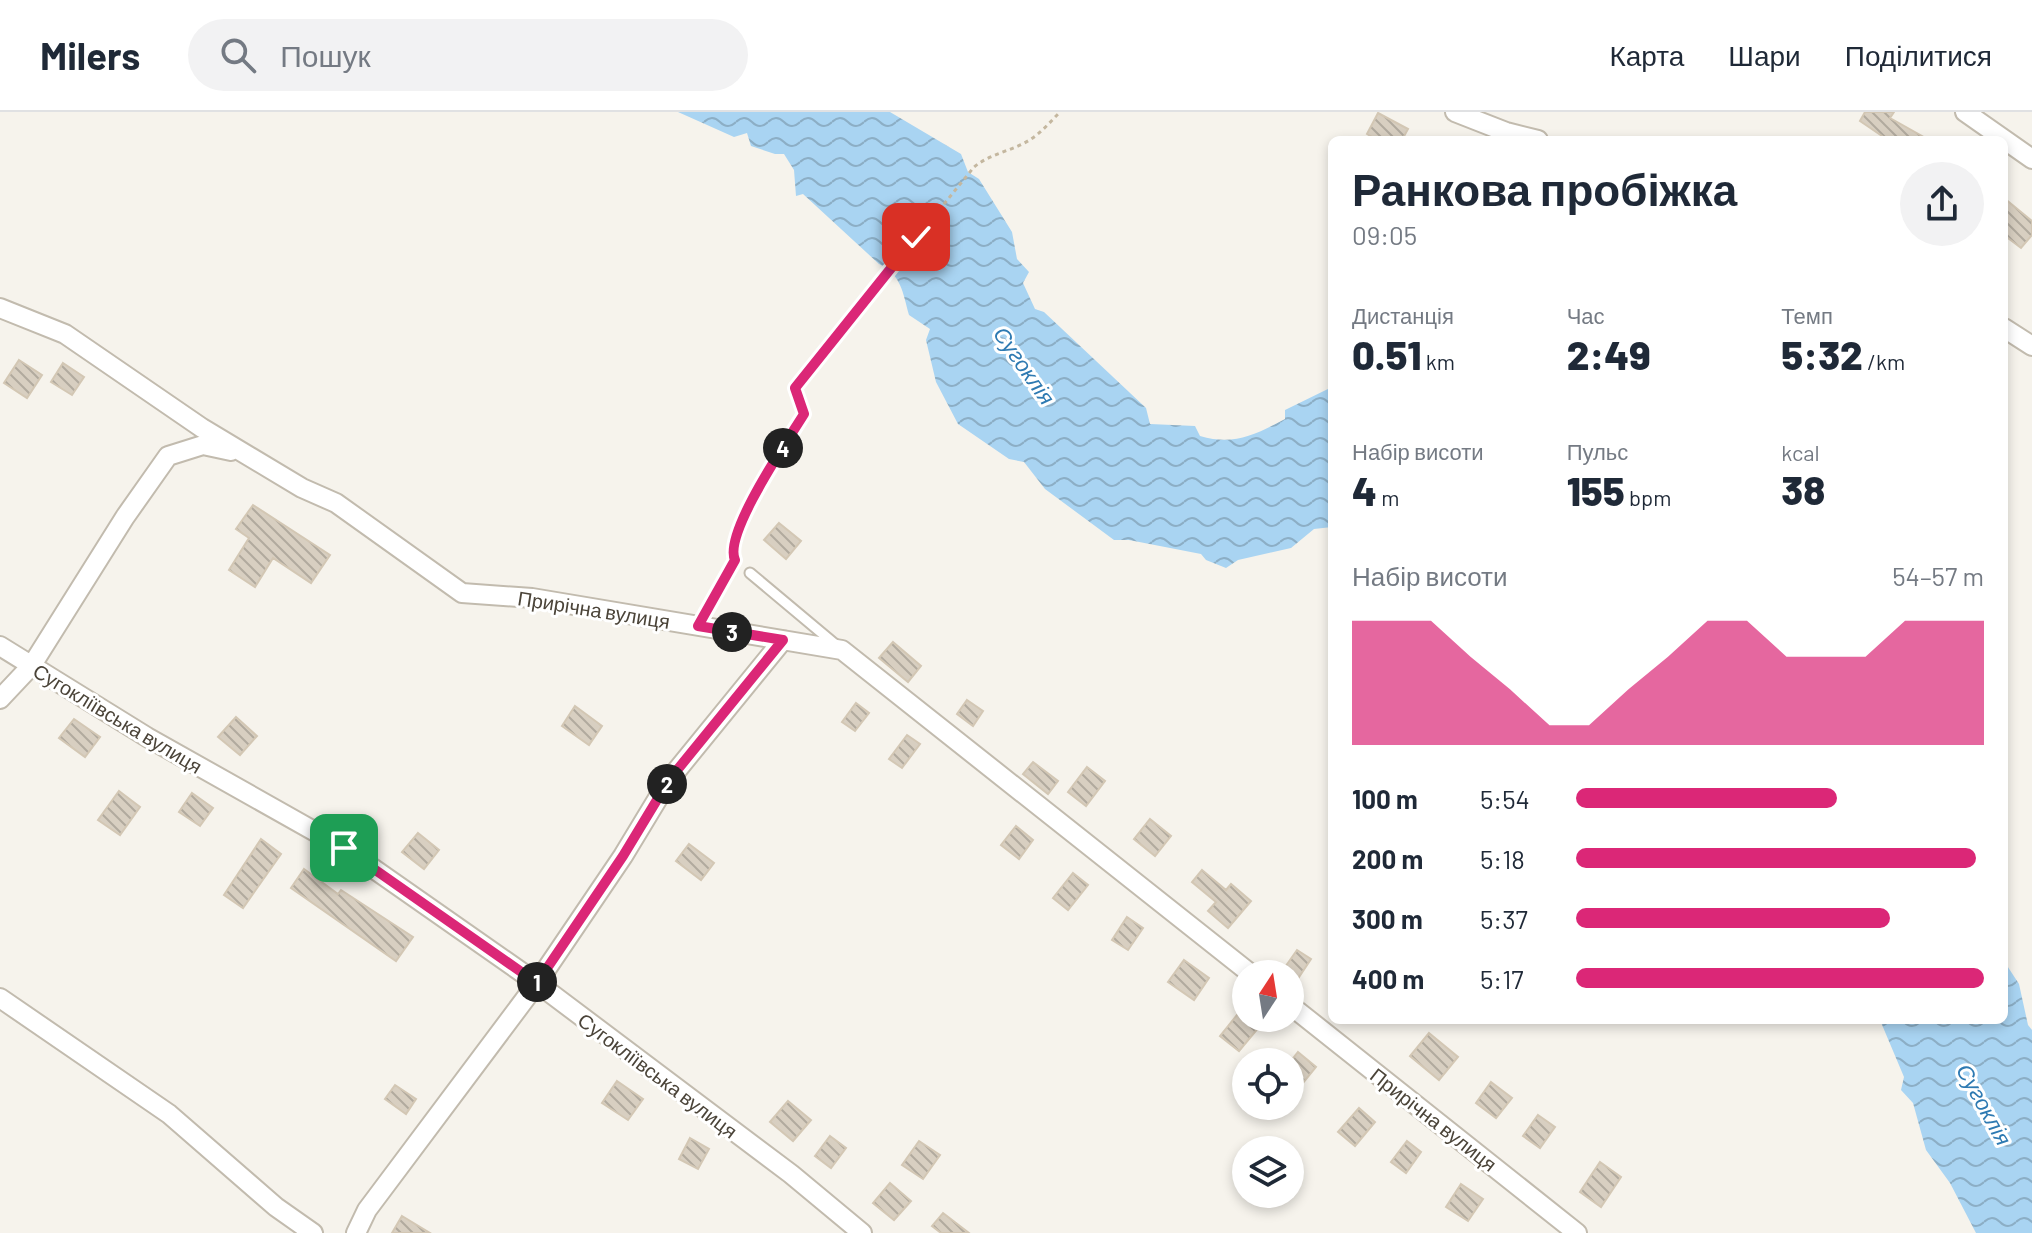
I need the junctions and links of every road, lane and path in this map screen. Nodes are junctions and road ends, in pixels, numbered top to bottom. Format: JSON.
{"nodes":[{"id":1,"x":1060,"y":112,"type":"edge"},
{"id":2,"x":1455,"y":112,"type":"edge"},
{"id":3,"x":1965,"y":112,"type":"edge"},
{"id":4,"x":1522,"y":136,"type":"edge"},
{"id":5,"x":1999,"y":136,"type":"edge"},
{"id":6,"x":2008,"y":142,"type":"edge"},
{"id":7,"x":2032,"y":159,"type":"edge"},
{"id":8,"x":0,"y":308,"type":"edge"},
{"id":9,"x":2008,"y":331,"type":"edge"},
{"id":10,"x":2032,"y":346,"type":"edge"},
{"id":11,"x":244,"y":453,"type":"junction"},
{"id":12,"x":750,"y":573,"type":"dead end"},
{"id":13,"x":698,"y":626,"type":"junction"},
{"id":14,"x":783,"y":640,"type":"junction"},
{"id":15,"x":0,"y":646,"type":"edge"},
{"id":16,"x":842,"y":650,"type":"junction"},
{"id":17,"x":32,"y":665,"type":"junction"},
{"id":18,"x":0,"y":699,"type":"edge"},
{"id":19,"x":1233,"y":960,"type":"edge"},
{"id":20,"x":537,"y":983,"type":"junction"},
{"id":21,"x":0,"y":998,"type":"edge"},
{"id":22,"x":1304,"y":1016,"type":"edge"},
{"id":23,"x":313,"y":1233,"type":"edge"},
{"id":24,"x":356,"y":1233,"type":"edge"},
{"id":25,"x":862,"y":1233,"type":"edge"},
{"id":26,"x":1577,"y":1233,"type":"edge"}],
"edges":[{"from":1,"to":13,"type":"path"},
{"from":2,"to":4,"type":"street"},
{"from":3,"to":5,"type":"street"},
{"from":6,"to":7,"type":"street"},
{"from":8,"to":11,"type":"street","name":"Прирічна вулиця"},
{"from":9,"to":10,"type":"street"},
{"from":11,"to":13,"type":"street","name":"Прирічна вулиця"},
{"from":11,"to":17,"type":"street"},
{"from":12,"to":16,"type":"lane"},
{"from":13,"to":14,"type":"street","name":"Прирічна вулиця"},
{"from":14,"to":16,"type":"street","name":"Прирічна вулиця"},
{"from":14,"to":20,"type":"street"},
{"from":15,"to":17,"type":"street","name":"Сугокліївська вулиця"},
{"from":16,"to":19,"type":"street","name":"Прирічна вулиця"},
{"from":17,"to":18,"type":"street"},
{"from":17,"to":20,"type":"street","name":"Сугокліївська вулиця"},
{"from":20,"to":24,"type":"street"},
{"from":20,"to":25,"type":"street","name":"Сугокліївська вулиця"},
{"from":21,"to":23,"type":"street"},
{"from":22,"to":26,"type":"street","name":"Прирічна вулиця"}]}
